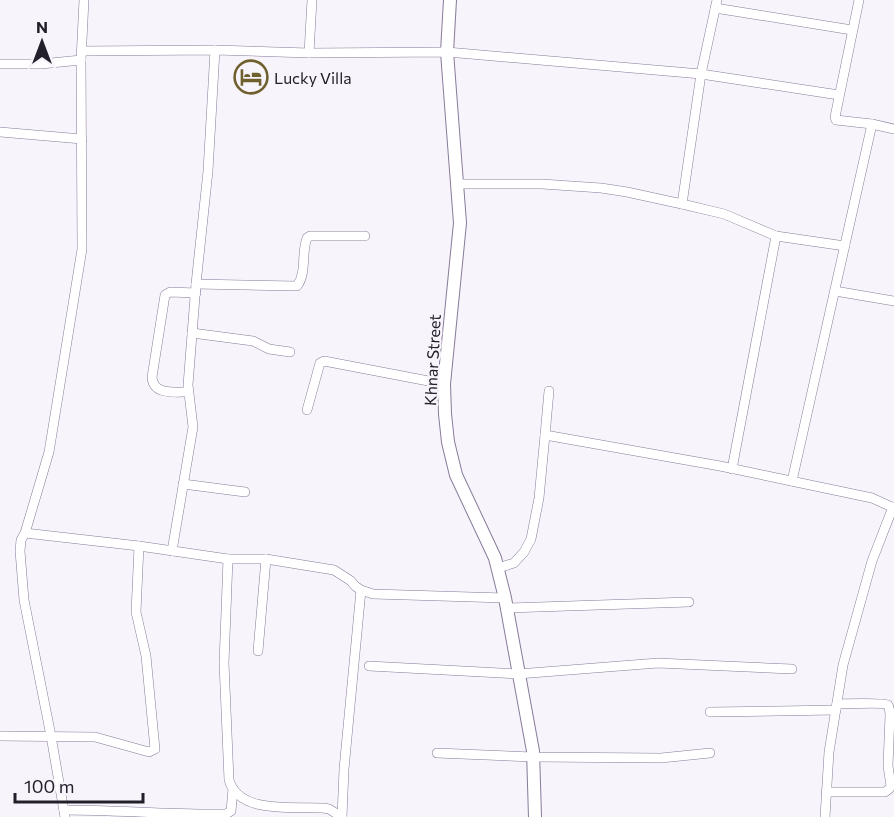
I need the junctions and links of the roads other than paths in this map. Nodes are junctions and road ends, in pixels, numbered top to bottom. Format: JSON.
{"nodes":[{"id":1,"x":84,"y":0,"type":"edge"},
{"id":2,"x":312,"y":0,"type":"edge"},
{"id":3,"x":450,"y":0,"type":"edge"},
{"id":4,"x":859,"y":0,"type":"edge"},
{"id":5,"x":716,"y":4,"type":"edge"},
{"id":6,"x":852,"y":30,"type":"junction"},
{"id":7,"x":215,"y":51,"type":"junction"},
{"id":8,"x":447,"y":52,"type":"junction"},
{"id":9,"x":309,"y":53,"type":"junction"},
{"id":10,"x":82,"y":55,"type":"junction"},
{"id":11,"x":0,"y":64,"type":"edge"},
{"id":12,"x":700,"y":74,"type":"junction"},
{"id":13,"x":839,"y":95,"type":"junction"},
{"id":14,"x":872,"y":124,"type":"junction"},
{"id":15,"x":894,"y":129,"type":"edge"},
{"id":16,"x":0,"y":132,"type":"edge"},
{"id":17,"x":82,"y":139,"type":"junction"},
{"id":18,"x":458,"y":184,"type":"junction"},
{"id":19,"x":682,"y":204,"type":"junction"},
{"id":20,"x":365,"y":236,"type":"dead end"},
{"id":21,"x":776,"y":236,"type":"junction"},
{"id":22,"x":845,"y":246,"type":"junction"},
{"id":23,"x":196,"y":288,"type":"junction"},
{"id":24,"x":835,"y":291,"type":"junction"},
{"id":25,"x":894,"y":301,"type":"edge"},
{"id":26,"x":192,"y":333,"type":"junction"},
{"id":27,"x":290,"y":352,"type":"dead end"},
{"id":28,"x":444,"y":384,"type":"junction"},
{"id":29,"x":549,"y":391,"type":"dead end"},
{"id":30,"x":188,"y":392,"type":"junction"},
{"id":31,"x":307,"y":411,"type":"dead end"},
{"id":32,"x":544,"y":435,"type":"junction"},
{"id":33,"x":732,"y":469,"type":"junction"},
{"id":34,"x":792,"y":481,"type":"junction"},
{"id":35,"x":183,"y":484,"type":"junction"},
{"id":36,"x":245,"y":492,"type":"dead end"},
{"id":37,"x":894,"y":507,"type":"edge"},
{"id":38,"x":25,"y":533,"type":"junction"},
{"id":39,"x":139,"y":546,"type":"junction"},
{"id":40,"x":172,"y":551,"type":"junction"},
{"id":41,"x":228,"y":559,"type":"junction"},
{"id":42,"x":266,"y":559,"type":"junction"},
{"id":43,"x":498,"y":568,"type":"junction"},
{"id":44,"x":361,"y":590,"type":"junction"},
{"id":45,"x":689,"y":602,"type":"dead end"},
{"id":46,"x":506,"y":603,"type":"junction"},
{"id":47,"x":258,"y":651,"type":"dead end"},
{"id":48,"x":369,"y":666,"type":"dead end"},
{"id":49,"x":792,"y":669,"type":"dead end"},
{"id":50,"x":518,"y":674,"type":"junction"},
{"id":51,"x":836,"y":707,"type":"junction"},
{"id":52,"x":711,"y":712,"type":"dead end"},
{"id":53,"x":0,"y":736,"type":"edge"},
{"id":54,"x":51,"y":736,"type":"junction"},
{"id":55,"x":437,"y":753,"type":"dead end"},
{"id":56,"x":710,"y":753,"type":"dead end"},
{"id":57,"x":533,"y":757,"type":"junction"},
{"id":58,"x":232,"y":789,"type":"junction"},
{"id":59,"x":826,"y":792,"type":"junction"},
{"id":60,"x":64,"y":813,"type":"edge"},
{"id":61,"x":535,"y":817,"type":"edge"},
{"id":62,"x":825,"y":817,"type":"edge"}],
"edges":[{"from":1,"to":10,"type":"street"},
{"from":2,"to":9,"type":"street"},
{"from":3,"to":8,"type":"street","name":"Khnar Street"},
{"from":4,"to":6,"type":"street"},
{"from":5,"to":6,"type":"street"},
{"from":5,"to":12,"type":"street"},
{"from":6,"to":13,"type":"street"},
{"from":7,"to":9,"type":"street"},
{"from":7,"to":10,"type":"street"},
{"from":7,"to":23,"type":"street"},
{"from":8,"to":9,"type":"street"},
{"from":8,"to":12,"type":"street"},
{"from":8,"to":18,"type":"street","name":"Khnar Street"},
{"from":10,"to":11,"type":"street"},
{"from":10,"to":17,"type":"street"},
{"from":12,"to":13,"type":"street"},
{"from":12,"to":19,"type":"street"},
{"from":13,"to":14,"type":"street"},
{"from":14,"to":15,"type":"street"},
{"from":14,"to":22,"type":"street"},
{"from":16,"to":17,"type":"street"},
{"from":17,"to":38,"type":"street"},
{"from":18,"to":19,"type":"street"},
{"from":18,"to":28,"type":"street","name":"Khnar Street"},
{"from":19,"to":21,"type":"street"},
{"from":20,"to":23,"type":"street"},
{"from":21,"to":22,"type":"street"},
{"from":21,"to":33,"type":"street"},
{"from":22,"to":24,"type":"street"},
{"from":23,"to":26,"type":"street"},
{"from":23,"to":30,"type":"street"},
{"from":24,"to":25,"type":"street"},
{"from":24,"to":34,"type":"street"},
{"from":26,"to":27,"type":"street"},
{"from":26,"to":30,"type":"street"},
{"from":28,"to":31,"type":"street"},
{"from":28,"to":43,"type":"street","name":"Khnar Street"},
{"from":29,"to":32,"type":"street"},
{"from":30,"to":35,"type":"street"},
{"from":32,"to":33,"type":"street"},
{"from":32,"to":43,"type":"street"},
{"from":33,"to":34,"type":"street"},
{"from":34,"to":37,"type":"street"},
{"from":35,"to":36,"type":"street"},
{"from":35,"to":40,"type":"street"},
{"from":37,"to":51,"type":"street"},
{"from":38,"to":39,"type":"street"},
{"from":38,"to":54,"type":"street"},
{"from":39,"to":40,"type":"street"},
{"from":39,"to":54,"type":"street"},
{"from":40,"to":41,"type":"street"},
{"from":41,"to":42,"type":"street"},
{"from":41,"to":58,"type":"street"},
{"from":42,"to":44,"type":"street"},
{"from":42,"to":47,"type":"street"},
{"from":43,"to":46,"type":"street","name":"Khnar Street"},
{"from":44,"to":46,"type":"street"},
{"from":44,"to":58,"type":"street"},
{"from":45,"to":46,"type":"street"},
{"from":46,"to":50,"type":"street","name":"Khnar Street"},
{"from":48,"to":50,"type":"street"},
{"from":49,"to":50,"type":"street"},
{"from":50,"to":57,"type":"street","name":"Khnar Street"},
{"from":51,"to":52,"type":"street"},
{"from":51,"to":59,"type":"street"},
{"from":51,"to":59,"type":"street"},
{"from":53,"to":54,"type":"street"},
{"from":54,"to":60,"type":"street"},
{"from":55,"to":57,"type":"street"},
{"from":56,"to":57,"type":"street"},
{"from":57,"to":61,"type":"street","name":"Khnar Street"},
{"from":58,"to":60,"type":"street"},
{"from":59,"to":62,"type":"street"}]}
